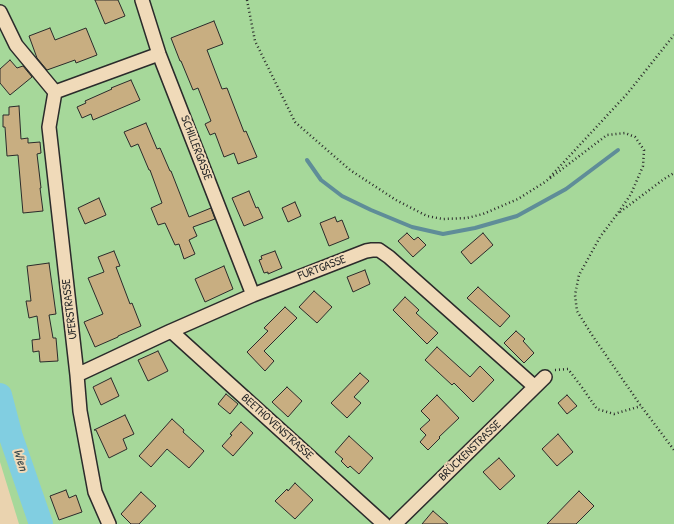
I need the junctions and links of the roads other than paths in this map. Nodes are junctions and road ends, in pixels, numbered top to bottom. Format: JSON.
{"nodes":[{"id":1,"x":142,"y":0,"type":"edge"},
{"id":2,"x":0,"y":12,"type":"edge"},
{"id":3,"x":159,"y":54,"type":"junction"},
{"id":4,"x":55,"y":92,"type":"junction"},
{"id":5,"x":253,"y":295,"type":"junction"},
{"id":6,"x":171,"y":331,"type":"junction"},
{"id":7,"x":77,"y":375,"type":"junction"},
{"id":8,"x":545,"y":377,"type":"road end"},
{"id":9,"x":535,"y":387,"type":"junction"},
{"id":10,"x":109,"y":524,"type":"edge"},
{"id":11,"x":384,"y":524,"type":"edge"},
{"id":12,"x":395,"y":524,"type":"edge"}],
"edges":[{"from":1,"to":3,"type":"street","name":"SCHILLERGASSE"},
{"from":2,"to":4,"type":"street"},
{"from":3,"to":4,"type":"street"},
{"from":3,"to":5,"type":"street","name":"SCHILLERGASSE"},
{"from":4,"to":7,"type":"street","name":"UFERSTRASSE"},
{"from":5,"to":6,"type":"street","name":"FURTGASSE"},
{"from":5,"to":9,"type":"street","name":"FURTGASSE"},
{"from":6,"to":7,"type":"street","name":"FURTGASSE"},
{"from":6,"to":11,"type":"street","name":"BEETHOVENSTRASSE"},
{"from":7,"to":10,"type":"street","name":"UFERSTRASSE"},
{"from":8,"to":9,"type":"street","name":"BRÜCKENSTRASSE"},
{"from":9,"to":12,"type":"street","name":"BRÜCKENSTRASSE"}]}
